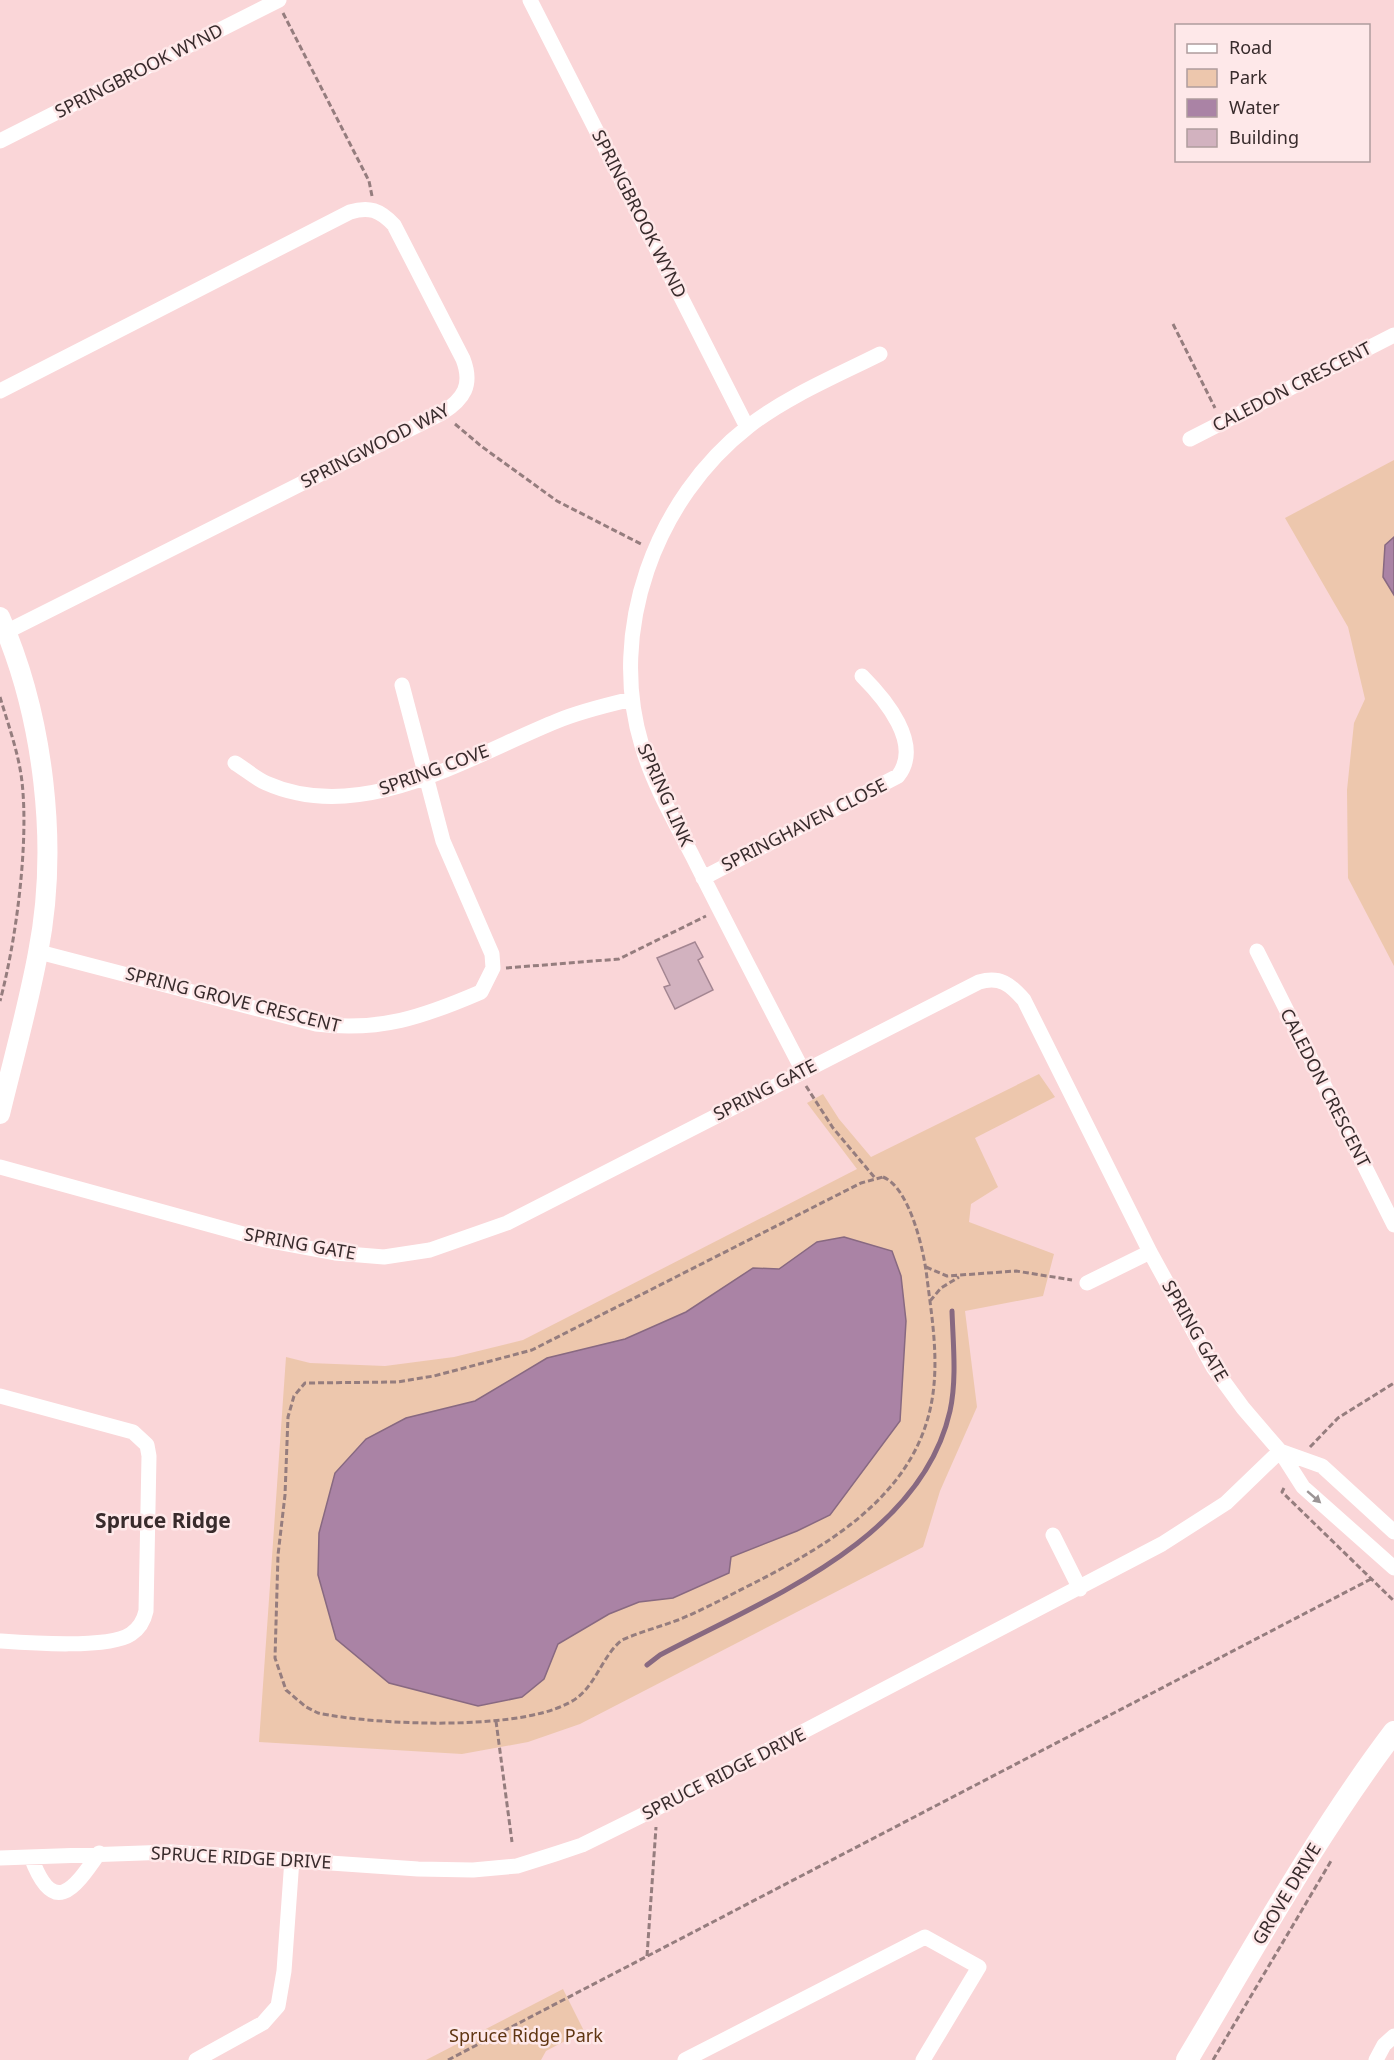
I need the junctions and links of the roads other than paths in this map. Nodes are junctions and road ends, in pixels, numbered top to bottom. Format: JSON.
{"nodes":[{"id":1,"x":530,"y":0,"type":"edge"},
{"id":2,"x":278,"y":1,"type":"edge"},
{"id":3,"x":0,"y":141,"type":"edge"},
{"id":4,"x":1394,"y":335,"type":"edge"},
{"id":5,"x":880,"y":354,"type":"dead end"},
{"id":6,"x":0,"y":391,"type":"edge"},
{"id":7,"x":747,"y":427,"type":"junction"},
{"id":8,"x":1190,"y":439,"type":"dead end"},
{"id":9,"x":3,"y":624,"type":"edge"},
{"id":10,"x":862,"y":676,"type":"dead end"},
{"id":11,"x":402,"y":685,"type":"dead end"},
{"id":12,"x":632,"y":699,"type":"junction"},
{"id":13,"x":235,"y":763,"type":"dead end"},
{"id":14,"x":424,"y":777,"type":"junction"},
{"id":15,"x":703,"y":878,"type":"junction"},
{"id":16,"x":1257,"y":951,"type":"dead end"},
{"id":17,"x":39,"y":952,"type":"junction"},
{"id":18,"x":803,"y":1071,"type":"junction"},
{"id":19,"x":0,"y":1114,"type":"edge"},
{"id":20,"x":0,"y":1167,"type":"edge"},
{"id":21,"x":1394,"y":1225,"type":"edge"},
{"id":22,"x":1150,"y":1252,"type":"junction"},
{"id":23,"x":1088,"y":1283,"type":"road end"},
{"id":24,"x":0,"y":1396,"type":"edge"},
{"id":25,"x":1280,"y":1451,"type":"junction"},
{"id":26,"x":1297,"y":1467,"type":"junction"},
{"id":27,"x":1394,"y":1532,"type":"edge"},
{"id":28,"x":1053,"y":1535,"type":"dead end"},
{"id":29,"x":1394,"y":1568,"type":"edge"},
{"id":30,"x":1080,"y":1589,"type":"junction"},
{"id":31,"x":0,"y":1641,"type":"edge"},
{"id":32,"x":1394,"y":1732,"type":"edge"},
{"id":33,"x":99,"y":1853,"type":"junction"},
{"id":34,"x":31,"y":1857,"type":"junction"},
{"id":35,"x":0,"y":1858,"type":"edge"},
{"id":36,"x":292,"y":1859,"type":"junction"},
{"id":37,"x":1394,"y":2036,"type":"edge"},
{"id":38,"x":196,"y":2060,"type":"edge"},
{"id":39,"x":685,"y":2060,"type":"edge"},
{"id":40,"x":923,"y":2060,"type":"edge"},
{"id":41,"x":1187,"y":2060,"type":"edge"},
{"id":42,"x":1376,"y":2060,"type":"edge"}],
"edges":[{"from":1,"to":7,"type":"street","name":"SPRINGBROOK WYND"},
{"from":2,"to":3,"type":"street","name":"SPRINGBROOK WYND"},
{"from":4,"to":8,"type":"street","name":"CALEDON CRESCENT"},
{"from":5,"to":7,"type":"street","name":"SPRING LINK"},
{"from":6,"to":9,"type":"street","name":"SPRINGWOOD WAY"},
{"from":7,"to":12,"type":"street","name":"SPRING LINK"},
{"from":9,"to":17,"type":"street"},
{"from":10,"to":15,"type":"street","name":"SPRINGHAVEN CLOSE"},
{"from":11,"to":14,"type":"street"},
{"from":12,"to":14,"type":"street","name":"SPRING COVE"},
{"from":12,"to":15,"type":"street","name":"SPRING LINK"},
{"from":13,"to":14,"type":"street","name":"SPRING COVE"},
{"from":14,"to":17,"type":"street","name":"SPRING GROVE CRESCENT"},
{"from":15,"to":18,"type":"street","name":"SPRING LINK"},
{"from":16,"to":21,"type":"street","name":"CALEDON CRESCENT"},
{"from":17,"to":19,"type":"street"},
{"from":18,"to":20,"type":"street","name":"SPRING GATE"},
{"from":18,"to":22,"type":"street","name":"SPRING GATE"},
{"from":22,"to":23,"type":"street"},
{"from":22,"to":25,"type":"street","name":"SPRING GATE"},
{"from":24,"to":31,"type":"street"},
{"from":25,"to":26,"type":"street","name":"SPRING GATE"},
{"from":25,"to":30,"type":"street","name":"SPRUCE RIDGE DRIVE"},
{"from":26,"to":27,"type":"street"},
{"from":26,"to":29,"type":"street","name":"SPRING GATE","one_way":true},
{"from":28,"to":30,"type":"street"},
{"from":30,"to":36,"type":"street","name":"SPRUCE RIDGE DRIVE"},
{"from":32,"to":41,"type":"main road","name":"GROVE DRIVE"},
{"from":33,"to":34,"type":"street","name":"SPRUCE RIDGE DRIVE"},
{"from":33,"to":34,"type":"street"},
{"from":33,"to":36,"type":"street","name":"SPRUCE RIDGE DRIVE"},
{"from":34,"to":35,"type":"street","name":"SPRUCE RIDGE DRIVE"},
{"from":36,"to":38,"type":"street"},
{"from":37,"to":42,"type":"street"},
{"from":39,"to":40,"type":"street"}]}
